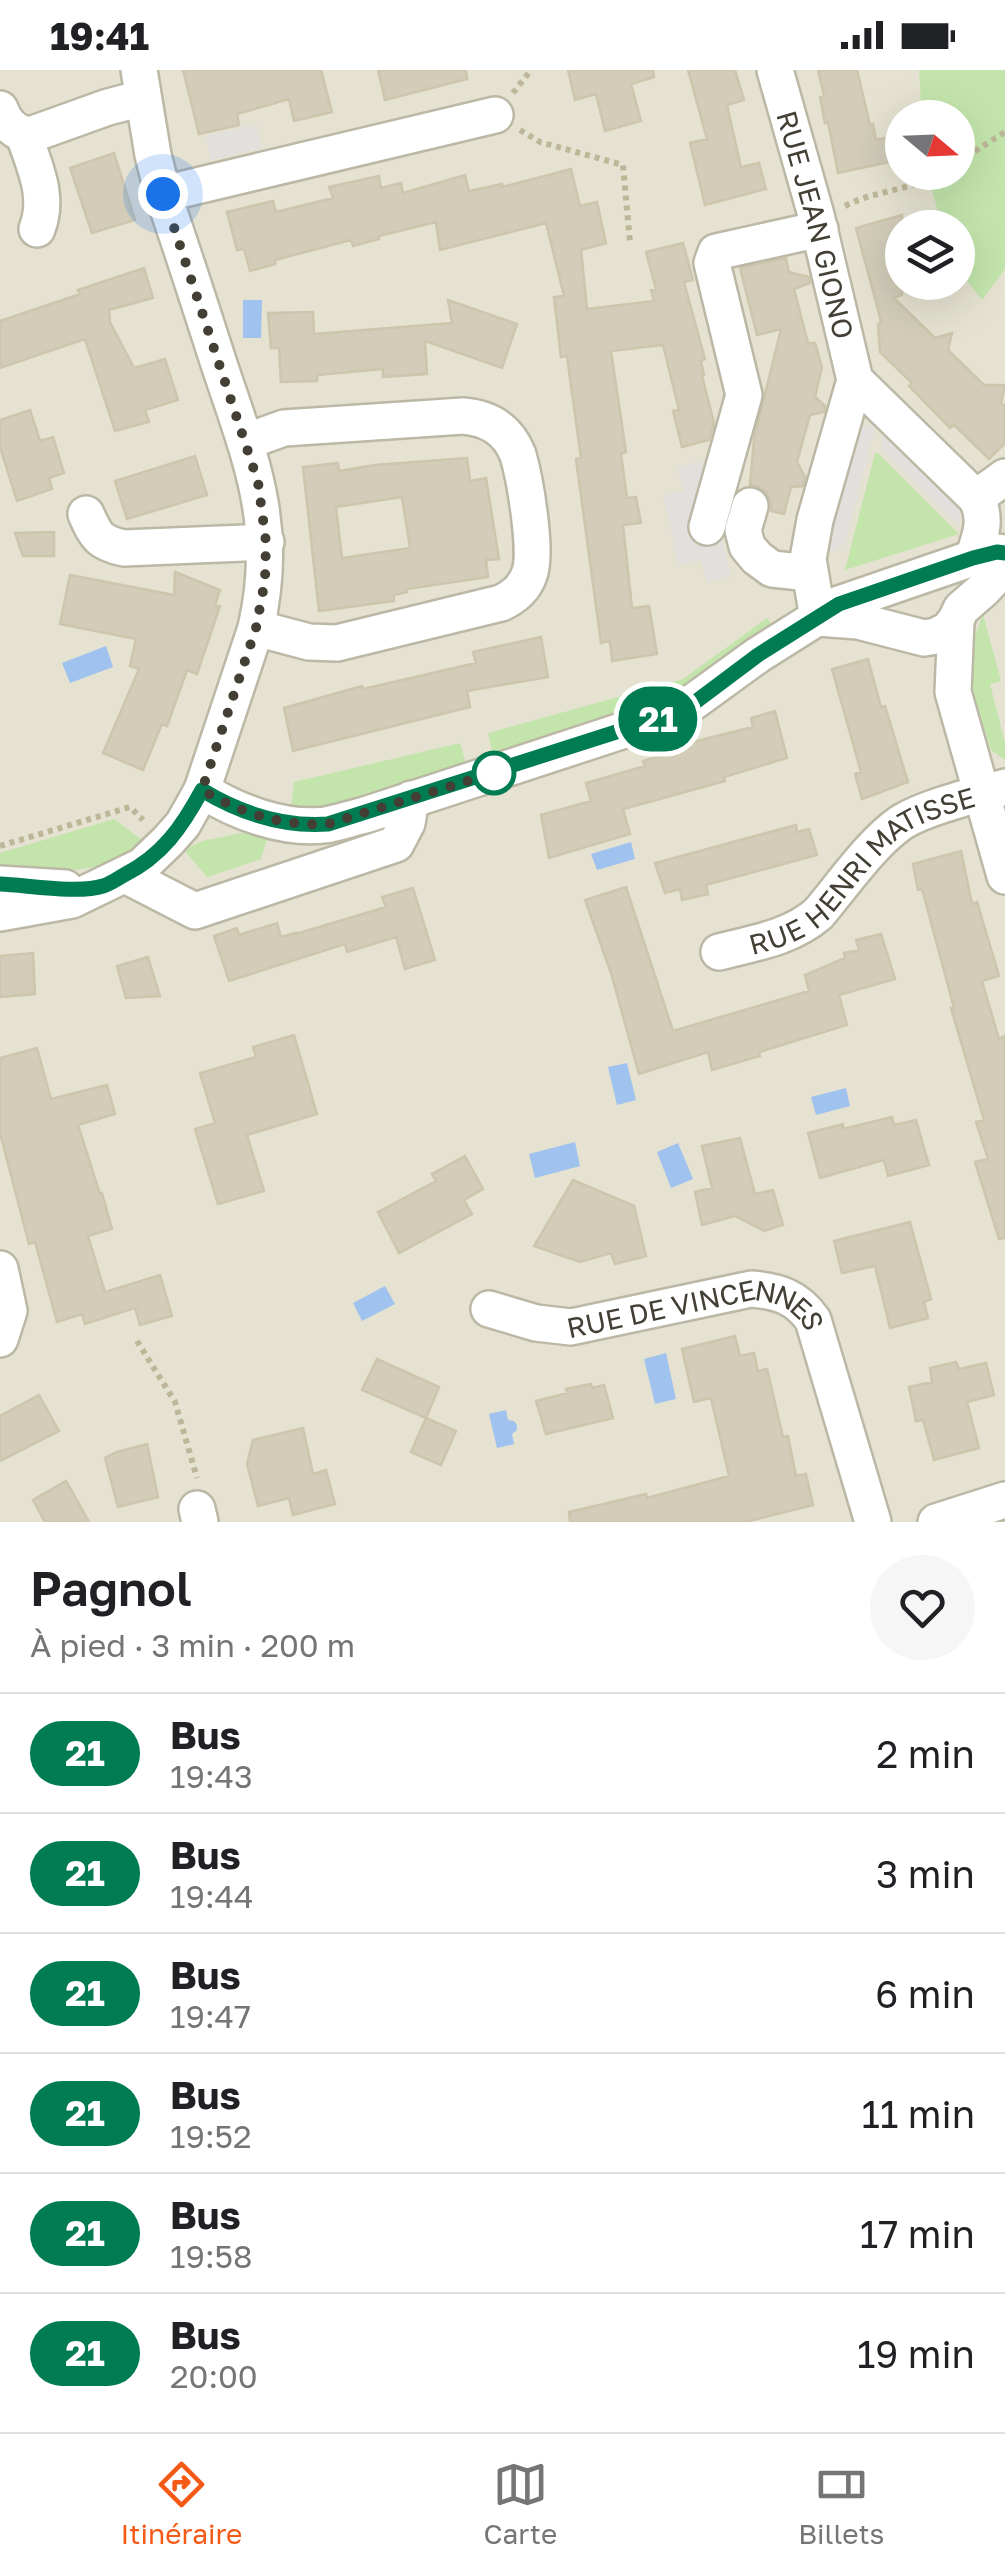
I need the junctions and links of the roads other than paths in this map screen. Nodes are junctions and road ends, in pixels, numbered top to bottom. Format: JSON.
{"nodes":[{"id":1,"x":776,"y":70,"type":"edge"},
{"id":2,"x":141,"y":84,"type":"edge"},
{"id":3,"x":495,"y":115,"type":"road end"},
{"id":4,"x":12,"y":122,"type":"edge"},
{"id":5,"x":163,"y":194,"type":"junction"},
{"id":6,"x":818,"y":222,"type":"junction"},
{"id":7,"x":37,"y":228,"type":"dead end"},
{"id":8,"x":855,"y":380,"type":"junction"},
{"id":9,"x":245,"y":442,"type":"junction"},
{"id":10,"x":1005,"y":477,"type":"edge"},
{"id":11,"x":976,"y":498,"type":"junction"},
{"id":12,"x":750,"y":506,"type":"dead end"},
{"id":13,"x":86,"y":514,"type":"dead end"},
{"id":14,"x":707,"y":527,"type":"dead end"},
{"id":15,"x":266,"y":542,"type":"junction"},
{"id":16,"x":982,"y":561,"type":"edge"},
{"id":17,"x":810,"y":573,"type":"junction"},
{"id":18,"x":886,"y":586,"type":"junction"},
{"id":19,"x":959,"y":614,"type":"junction"},
{"id":20,"x":818,"y":618,"type":"junction"},
{"id":21,"x":256,"y":628,"type":"junction"},
{"id":22,"x":911,"y":636,"type":"junction"},
{"id":23,"x":953,"y":692,"type":"junction"},
{"id":24,"x":202,"y":790,"type":"junction"},
{"id":25,"x":993,"y":791,"type":"edge"},
{"id":26,"x":412,"y":799,"type":"junction"},
{"id":27,"x":1005,"y":876,"type":"edge"},
{"id":28,"x":113,"y":881,"type":"junction"},
{"id":29,"x":0,"y":884,"type":"edge"},
{"id":30,"x":0,"y":913,"type":"edge"},
{"id":31,"x":719,"y":952,"type":"dead end"},
{"id":32,"x":0,"y":1270,"type":"edge"},
{"id":33,"x":489,"y":1309,"type":"dead end"},
{"id":34,"x":0,"y":1339,"type":"edge"},
{"id":35,"x":1005,"y":1500,"type":"edge"},
{"id":36,"x":873,"y":1522,"type":"edge"},
{"id":37,"x":936,"y":1522,"type":"edge"}],
"edges":[{"from":1,"to":6,"type":"street","name":"RUE JEAN GIONO"},
{"from":2,"to":4,"type":"street"},
{"from":2,"to":5,"type":"street"},
{"from":3,"to":5,"type":"street"},
{"from":4,"to":7,"type":"street"},
{"from":5,"to":9,"type":"street"},
{"from":6,"to":8,"type":"street","name":"RUE JEAN GIONO"},
{"from":6,"to":14,"type":"street"},
{"from":8,"to":11,"type":"street"},
{"from":8,"to":17,"type":"street"},
{"from":9,"to":15,"type":"street"},
{"from":9,"to":21,"type":"street"},
{"from":10,"to":11,"type":"street"},
{"from":11,"to":16,"type":"street"},
{"from":12,"to":17,"type":"street"},
{"from":13,"to":15,"type":"street"},
{"from":15,"to":21,"type":"street"},
{"from":16,"to":18,"type":"street"},
{"from":16,"to":19,"type":"street"},
{"from":16,"to":19,"type":"street"},
{"from":17,"to":20,"type":"street"},
{"from":18,"to":20,"type":"street"},
{"from":18,"to":22,"type":"street"},
{"from":19,"to":22,"type":"street"},
{"from":19,"to":23,"type":"street"},
{"from":20,"to":22,"type":"street"},
{"from":20,"to":26,"type":"street"},
{"from":21,"to":24,"type":"street"},
{"from":22,"to":23,"type":"street"},
{"from":23,"to":25,"type":"street"},
{"from":24,"to":26,"type":"street"},
{"from":24,"to":28,"type":"street"},
{"from":25,"to":27,"type":"street"},
{"from":25,"to":31,"type":"street","name":"RUE HENRI MATISSE"},
{"from":26,"to":28,"type":"street"},
{"from":28,"to":29,"type":"street"},
{"from":28,"to":30,"type":"street"},
{"from":32,"to":34,"type":"street"},
{"from":33,"to":36,"type":"street","name":"RUE DE VINCENNES"},
{"from":35,"to":37,"type":"street"}]}
